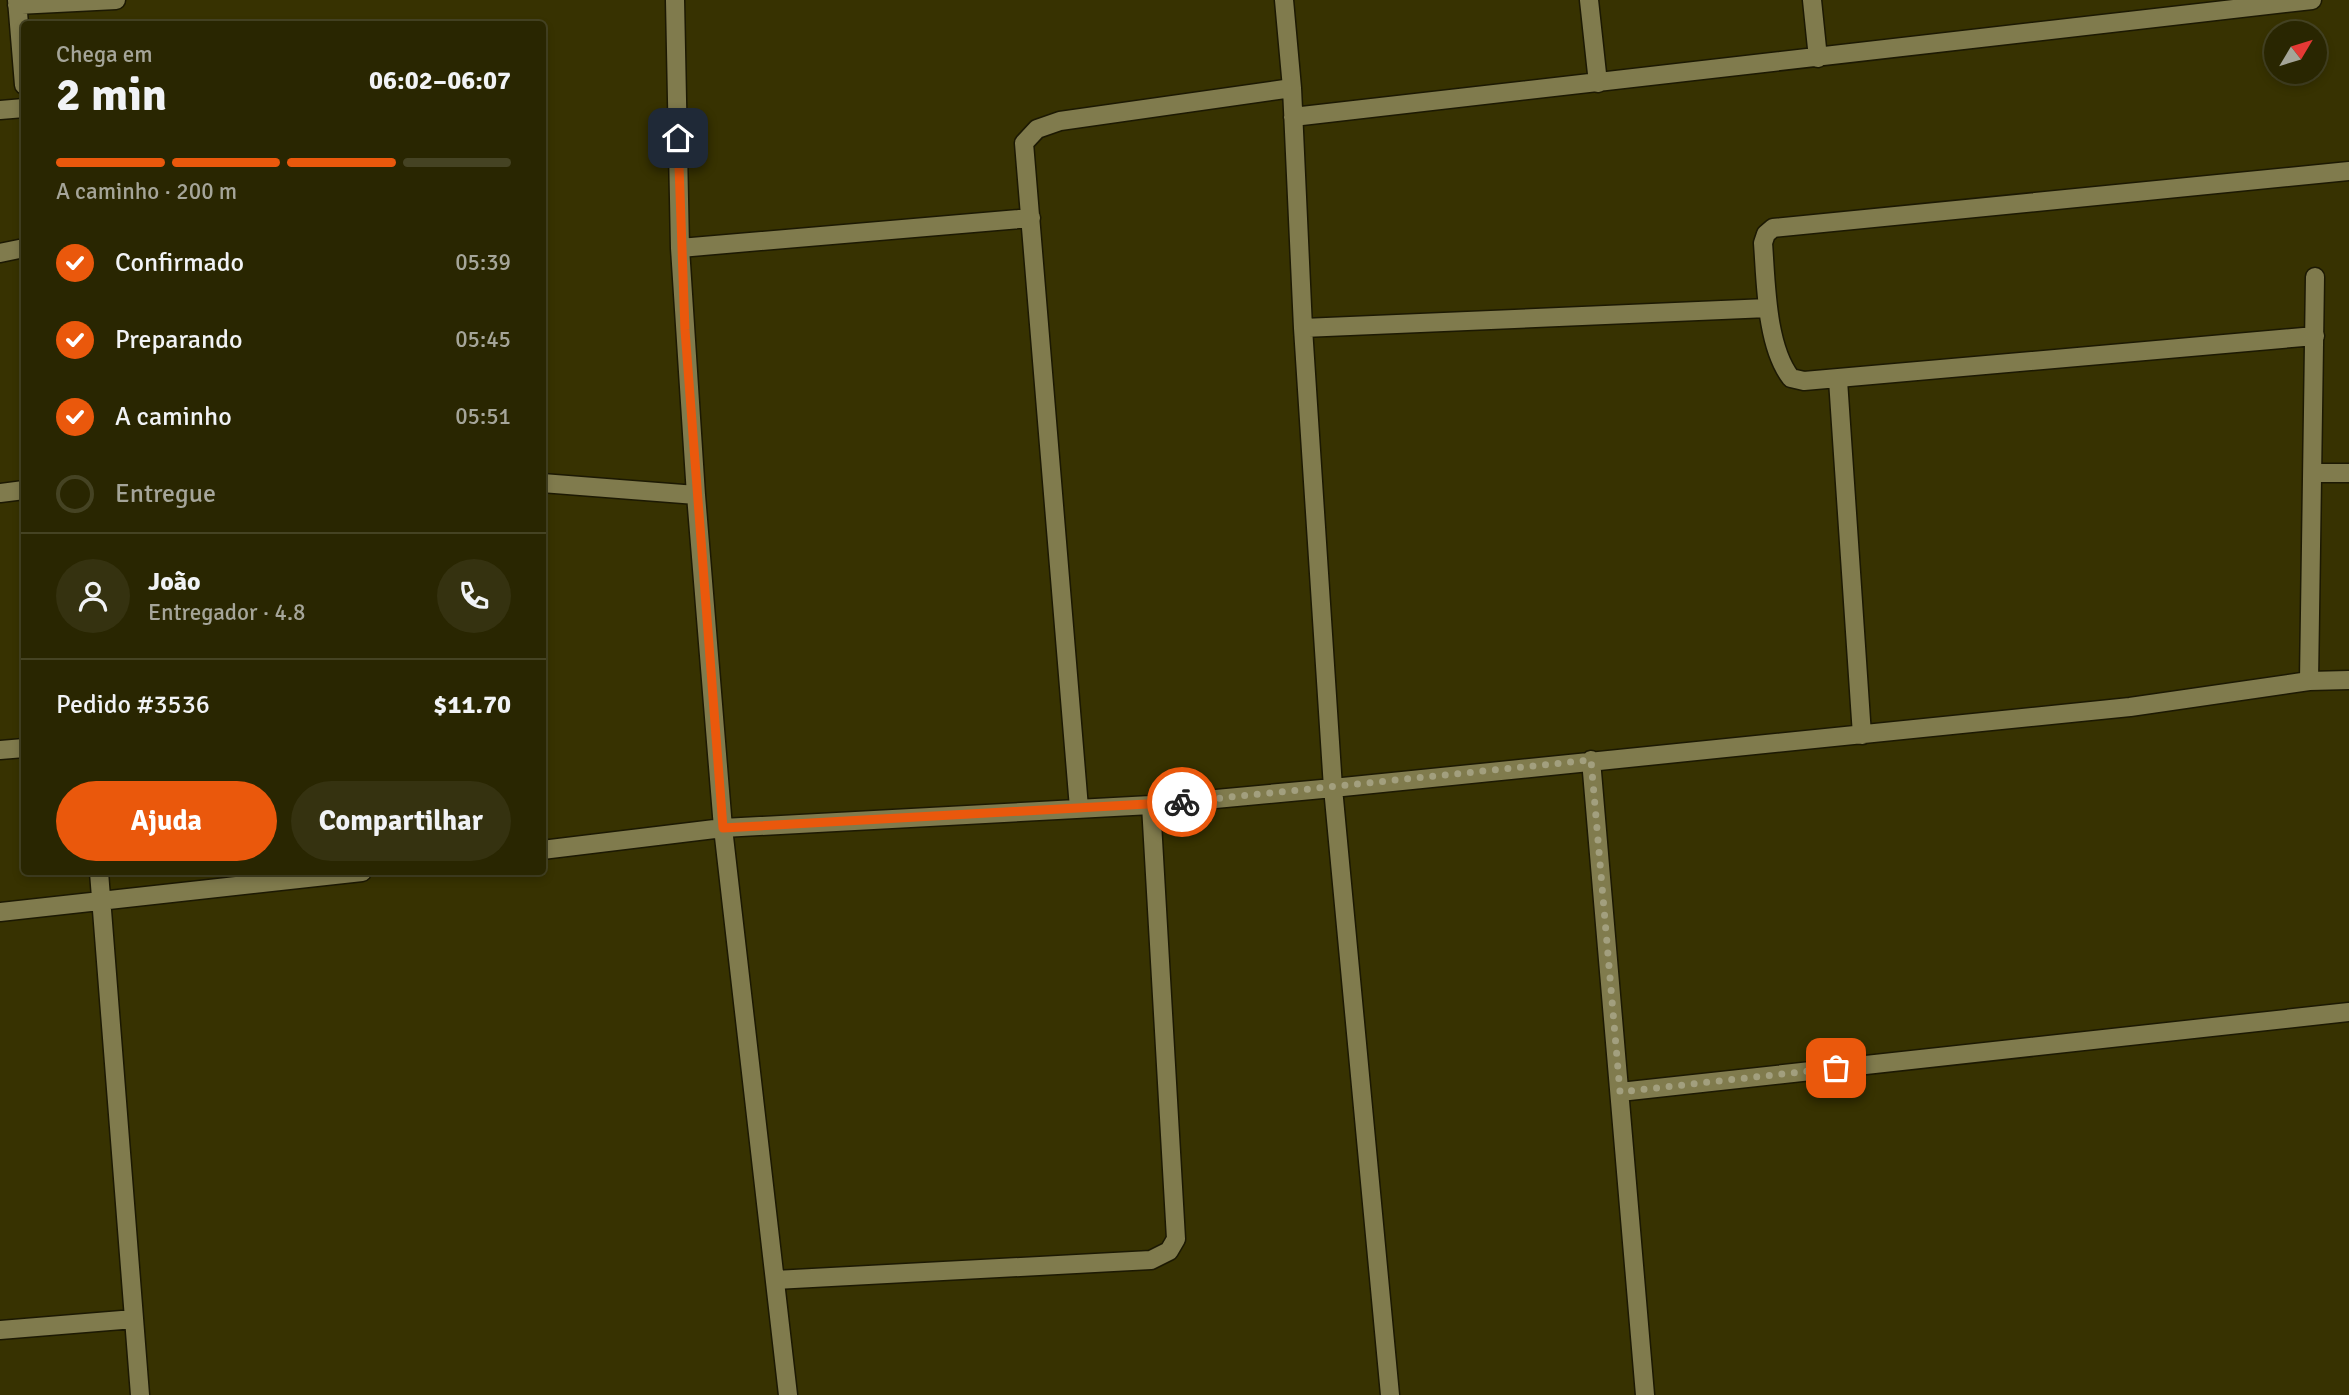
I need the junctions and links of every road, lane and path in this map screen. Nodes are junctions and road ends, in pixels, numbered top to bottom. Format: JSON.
{"nodes":[{"id":1,"x":116,"y":0,"type":"edge"},
{"id":2,"x":675,"y":0,"type":"edge"},
{"id":3,"x":1284,"y":0,"type":"edge"},
{"id":4,"x":1589,"y":0,"type":"edge"},
{"id":5,"x":1812,"y":0,"type":"edge"},
{"id":6,"x":2312,"y":0,"type":"edge"},
{"id":7,"x":17,"y":2,"type":"edge"},
{"id":8,"x":2226,"y":5,"type":"edge"},
{"id":9,"x":21,"y":49,"type":"edge"},
{"id":10,"x":1818,"y":58,"type":"junction"},
{"id":11,"x":1598,"y":83,"type":"junction"},
{"id":12,"x":1292,"y":88,"type":"junction"},
{"id":13,"x":21,"y":108,"type":"edge"},
{"id":14,"x":0,"y":110,"type":"edge"},
{"id":15,"x":1293,"y":117,"type":"junction"},
{"id":16,"x":2349,"y":171,"type":"edge"},
{"id":17,"x":1031,"y":218,"type":"junction"},
{"id":18,"x":680,"y":248,"type":"junction"},
{"id":19,"x":21,"y":249,"type":"edge"},
{"id":20,"x":0,"y":253,"type":"edge"},
{"id":21,"x":2315,"y":277,"type":"dead end"},
{"id":22,"x":1768,"y":308,"type":"junction"},
{"id":23,"x":1303,"y":328,"type":"junction"},
{"id":24,"x":2315,"y":336,"type":"junction"},
{"id":25,"x":1838,"y":380,"type":"junction"},
{"id":26,"x":2314,"y":473,"type":"junction"},
{"id":27,"x":2349,"y":473,"type":"edge"},
{"id":28,"x":546,"y":484,"type":"edge"},
{"id":29,"x":21,"y":490,"type":"edge"},
{"id":30,"x":0,"y":492,"type":"edge"},
{"id":31,"x":696,"y":495,"type":"junction"},
{"id":32,"x":2349,"y":680,"type":"edge"},
{"id":33,"x":2309,"y":681,"type":"junction"},
{"id":34,"x":1863,"y":736,"type":"junction"},
{"id":35,"x":21,"y":748,"type":"edge"},
{"id":36,"x":0,"y":750,"type":"edge"},
{"id":37,"x":1591,"y":760,"type":"junction"},
{"id":38,"x":1333,"y":788,"type":"junction"},
{"id":39,"x":1151,"y":805,"type":"junction"},
{"id":40,"x":1079,"y":808,"type":"junction"},
{"id":41,"x":723,"y":828,"type":"junction"},
{"id":42,"x":546,"y":850,"type":"edge"},
{"id":43,"x":99,"y":875,"type":"edge"},
{"id":44,"x":337,"y":875,"type":"edge"},
{"id":45,"x":102,"y":903,"type":"junction"},
{"id":46,"x":0,"y":912,"type":"edge"},
{"id":47,"x":2349,"y":1012,"type":"edge"},
{"id":48,"x":1620,"y":1092,"type":"junction"},
{"id":49,"x":775,"y":1280,"type":"junction"},
{"id":50,"x":134,"y":1318,"type":"junction"},
{"id":51,"x":0,"y":1330,"type":"edge"},
{"id":52,"x":140,"y":1395,"type":"edge"},
{"id":53,"x":788,"y":1395,"type":"edge"},
{"id":54,"x":1390,"y":1395,"type":"edge"},
{"id":55,"x":1645,"y":1395,"type":"edge"}],
"edges":[{"from":1,"to":7,"type":"street"},
{"from":2,"to":18,"type":"street"},
{"from":3,"to":12,"type":"street"},
{"from":4,"to":11,"type":"street"},
{"from":5,"to":10,"type":"street"},
{"from":6,"to":8,"type":"street"},
{"from":7,"to":9,"type":"street"},
{"from":8,"to":10,"type":"street"},
{"from":10,"to":11,"type":"street"},
{"from":11,"to":15,"type":"street"},
{"from":12,"to":15,"type":"street"},
{"from":12,"to":17,"type":"street"},
{"from":13,"to":14,"type":"street"},
{"from":15,"to":23,"type":"street"},
{"from":16,"to":22,"type":"street"},
{"from":17,"to":18,"type":"street"},
{"from":17,"to":40,"type":"street"},
{"from":18,"to":31,"type":"street"},
{"from":19,"to":20,"type":"street"},
{"from":21,"to":24,"type":"street"},
{"from":22,"to":23,"type":"street"},
{"from":22,"to":25,"type":"street"},
{"from":23,"to":38,"type":"street"},
{"from":24,"to":25,"type":"street"},
{"from":24,"to":26,"type":"street"},
{"from":25,"to":34,"type":"street"},
{"from":26,"to":27,"type":"street"},
{"from":26,"to":33,"type":"street"},
{"from":28,"to":31,"type":"street"},
{"from":29,"to":30,"type":"street"},
{"from":31,"to":41,"type":"street"},
{"from":32,"to":33,"type":"street"},
{"from":33,"to":34,"type":"street"},
{"from":34,"to":37,"type":"street"},
{"from":35,"to":36,"type":"street"},
{"from":37,"to":38,"type":"street"},
{"from":37,"to":48,"type":"street"},
{"from":38,"to":39,"type":"street"},
{"from":38,"to":54,"type":"street"},
{"from":39,"to":40,"type":"street"},
{"from":39,"to":49,"type":"street"},
{"from":40,"to":41,"type":"street"},
{"from":41,"to":42,"type":"street"},
{"from":41,"to":49,"type":"street"},
{"from":43,"to":45,"type":"street"},
{"from":44,"to":45,"type":"street"},
{"from":45,"to":46,"type":"street"},
{"from":45,"to":50,"type":"street"},
{"from":47,"to":48,"type":"street"},
{"from":48,"to":55,"type":"street"},
{"from":49,"to":53,"type":"street"},
{"from":50,"to":51,"type":"street"},
{"from":50,"to":52,"type":"street"}]}
